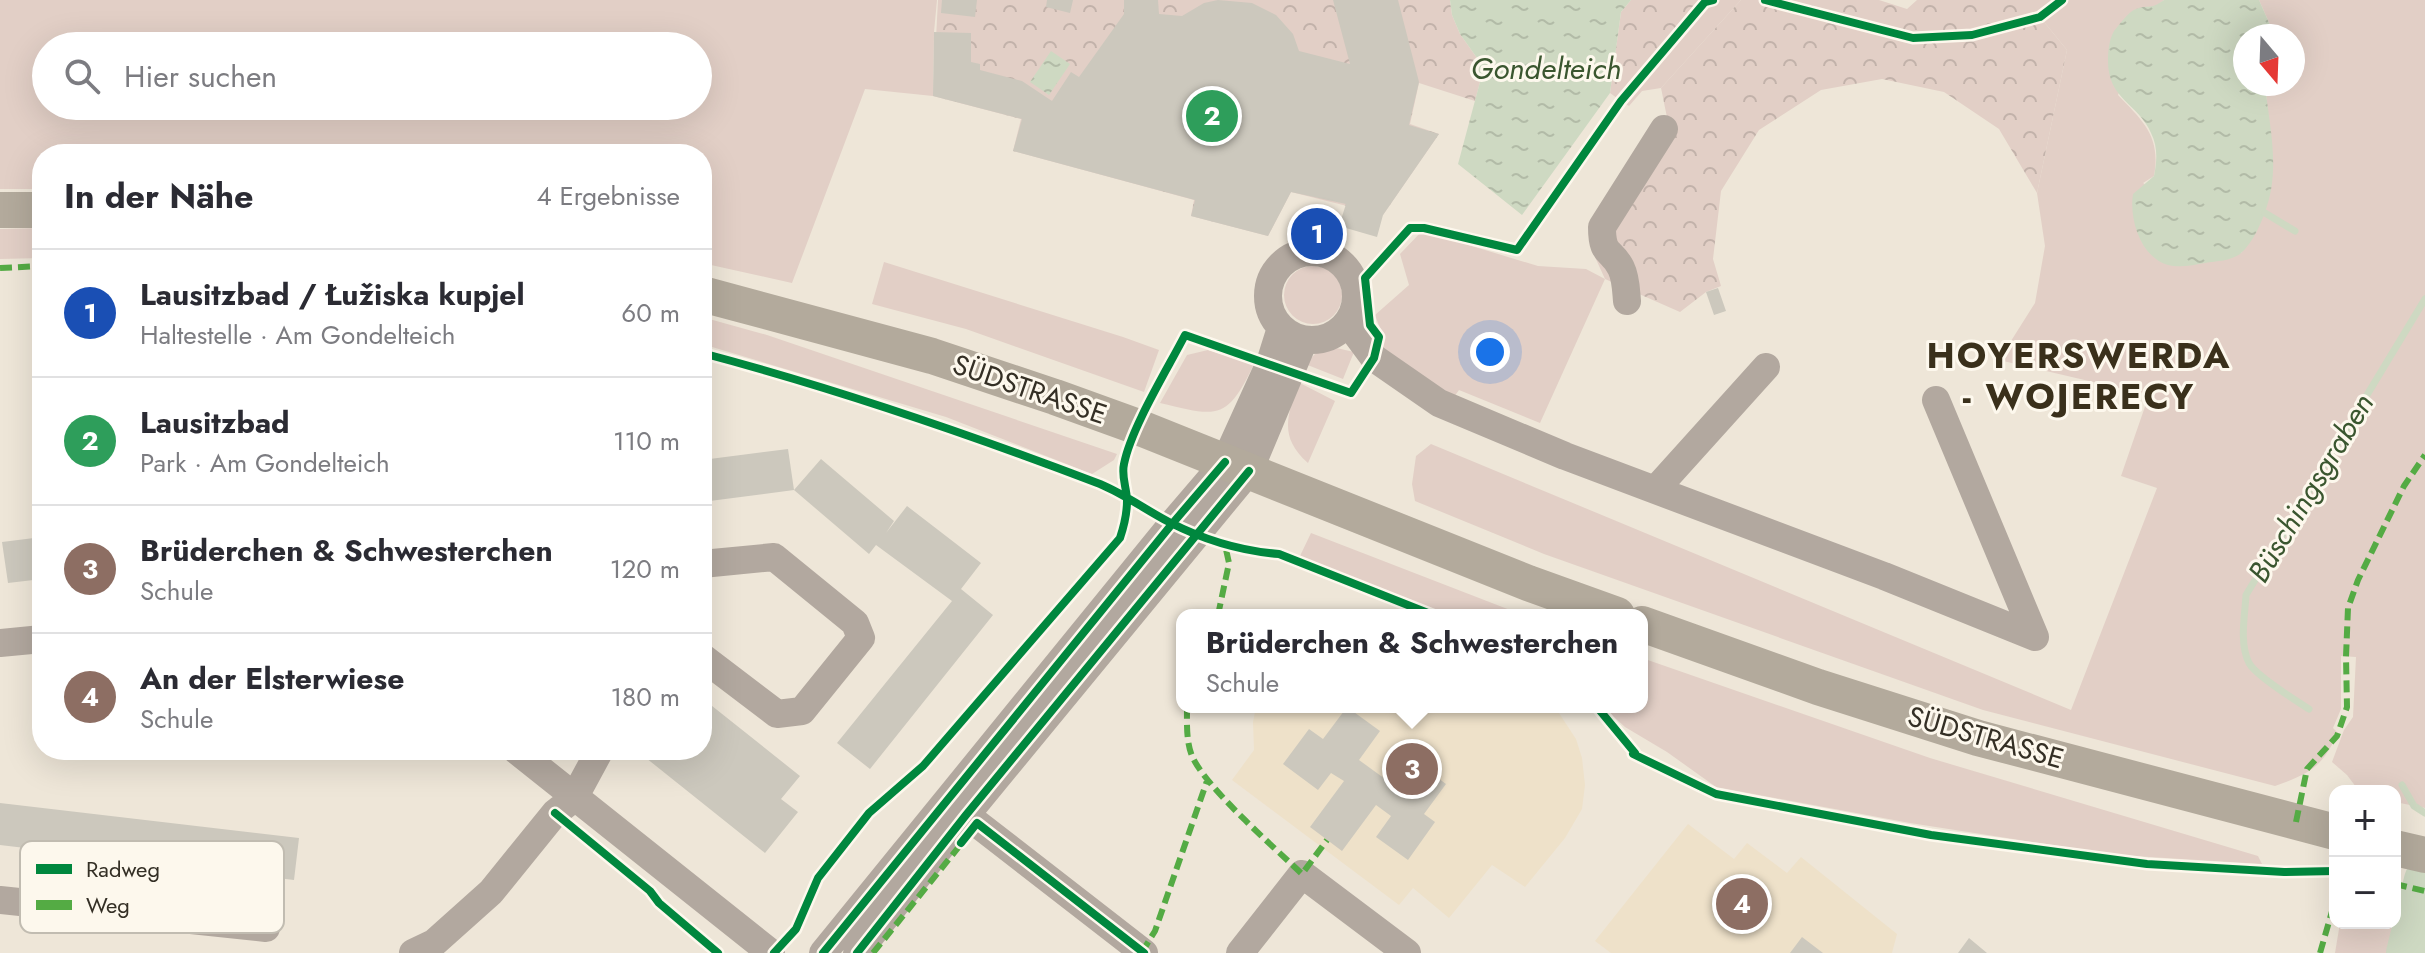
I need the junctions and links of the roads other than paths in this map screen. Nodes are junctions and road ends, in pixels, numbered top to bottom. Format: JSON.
{"nodes":[{"id":1,"x":1664,"y":129,"type":"dead end"},
{"id":2,"x":0,"y":210,"type":"edge"},
{"id":3,"x":32,"y":210,"type":"edge"},
{"id":4,"x":712,"y":297,"type":"edge"},
{"id":5,"x":1627,"y":301,"type":"dead end"},
{"id":6,"x":1348,"y":323,"type":"junction"},
{"id":7,"x":1292,"y":334,"type":"junction"},
{"id":8,"x":1766,"y":367,"type":"dead end"},
{"id":9,"x":1936,"y":400,"type":"dead end"},
{"id":10,"x":1237,"y":467,"type":"junction"},
{"id":11,"x":1656,"y":489,"type":"junction"},
{"id":12,"x":712,"y":563,"type":"edge"},
{"id":13,"x":1600,"y":609,"type":"edge"},
{"id":14,"x":1648,"y":626,"type":"edge"},
{"id":15,"x":32,"y":640,"type":"edge"},
{"id":16,"x":0,"y":643,"type":"edge"},
{"id":17,"x":712,"y":665,"type":"edge"},
{"id":18,"x":530,"y":760,"type":"edge"},
{"id":19,"x":595,"y":760,"type":"edge"},
{"id":20,"x":610,"y":760,"type":"edge"},
{"id":21,"x":577,"y":800,"type":"junction"},
{"id":22,"x":966,"y":815,"type":"junction"},
{"id":23,"x":2329,"y":830,"type":"edge"},
{"id":24,"x":2401,"y":849,"type":"edge"},
{"id":25,"x":2425,"y":855,"type":"edge"},
{"id":26,"x":0,"y":900,"type":"edge"},
{"id":27,"x":20,"y":902,"type":"edge"},
{"id":28,"x":413,"y":953,"type":"edge"},
{"id":29,"x":771,"y":953,"type":"edge"},
{"id":30,"x":823,"y":953,"type":"edge"},
{"id":31,"x":857,"y":953,"type":"edge"},
{"id":32,"x":1144,"y":953,"type":"edge"},
{"id":33,"x":1240,"y":953,"type":"edge"},
{"id":34,"x":1407,"y":953,"type":"edge"}],
"edges":[{"from":1,"to":5,"type":"street"},
{"from":2,"to":3,"type":"main road"},
{"from":4,"to":10,"type":"main road","name":"SÜDSTRASSE"},
{"from":6,"to":7,"type":"street"},
{"from":6,"to":7,"type":"street"},
{"from":6,"to":11,"type":"street"},
{"from":7,"to":10,"type":"street"},
{"from":8,"to":11,"type":"street"},
{"from":9,"to":11,"type":"street"},
{"from":10,"to":13,"type":"main road","name":"SÜDSTRASSE"},
{"from":10,"to":22,"type":"street"},
{"from":10,"to":30,"type":"street"},
{"from":12,"to":17,"type":"street"},
{"from":14,"to":23,"type":"main road","name":"SÜDSTRASSE"},
{"from":15,"to":16,"type":"street"},
{"from":18,"to":21,"type":"street"},
{"from":19,"to":21,"type":"street"},
{"from":20,"to":21,"type":"street"},
{"from":21,"to":28,"type":"street"},
{"from":21,"to":29,"type":"street"},
{"from":22,"to":31,"type":"street"},
{"from":22,"to":32,"type":"street"},
{"from":24,"to":25,"type":"main road"},
{"from":26,"to":27,"type":"street"},
{"from":33,"to":34,"type":"street"}]}
